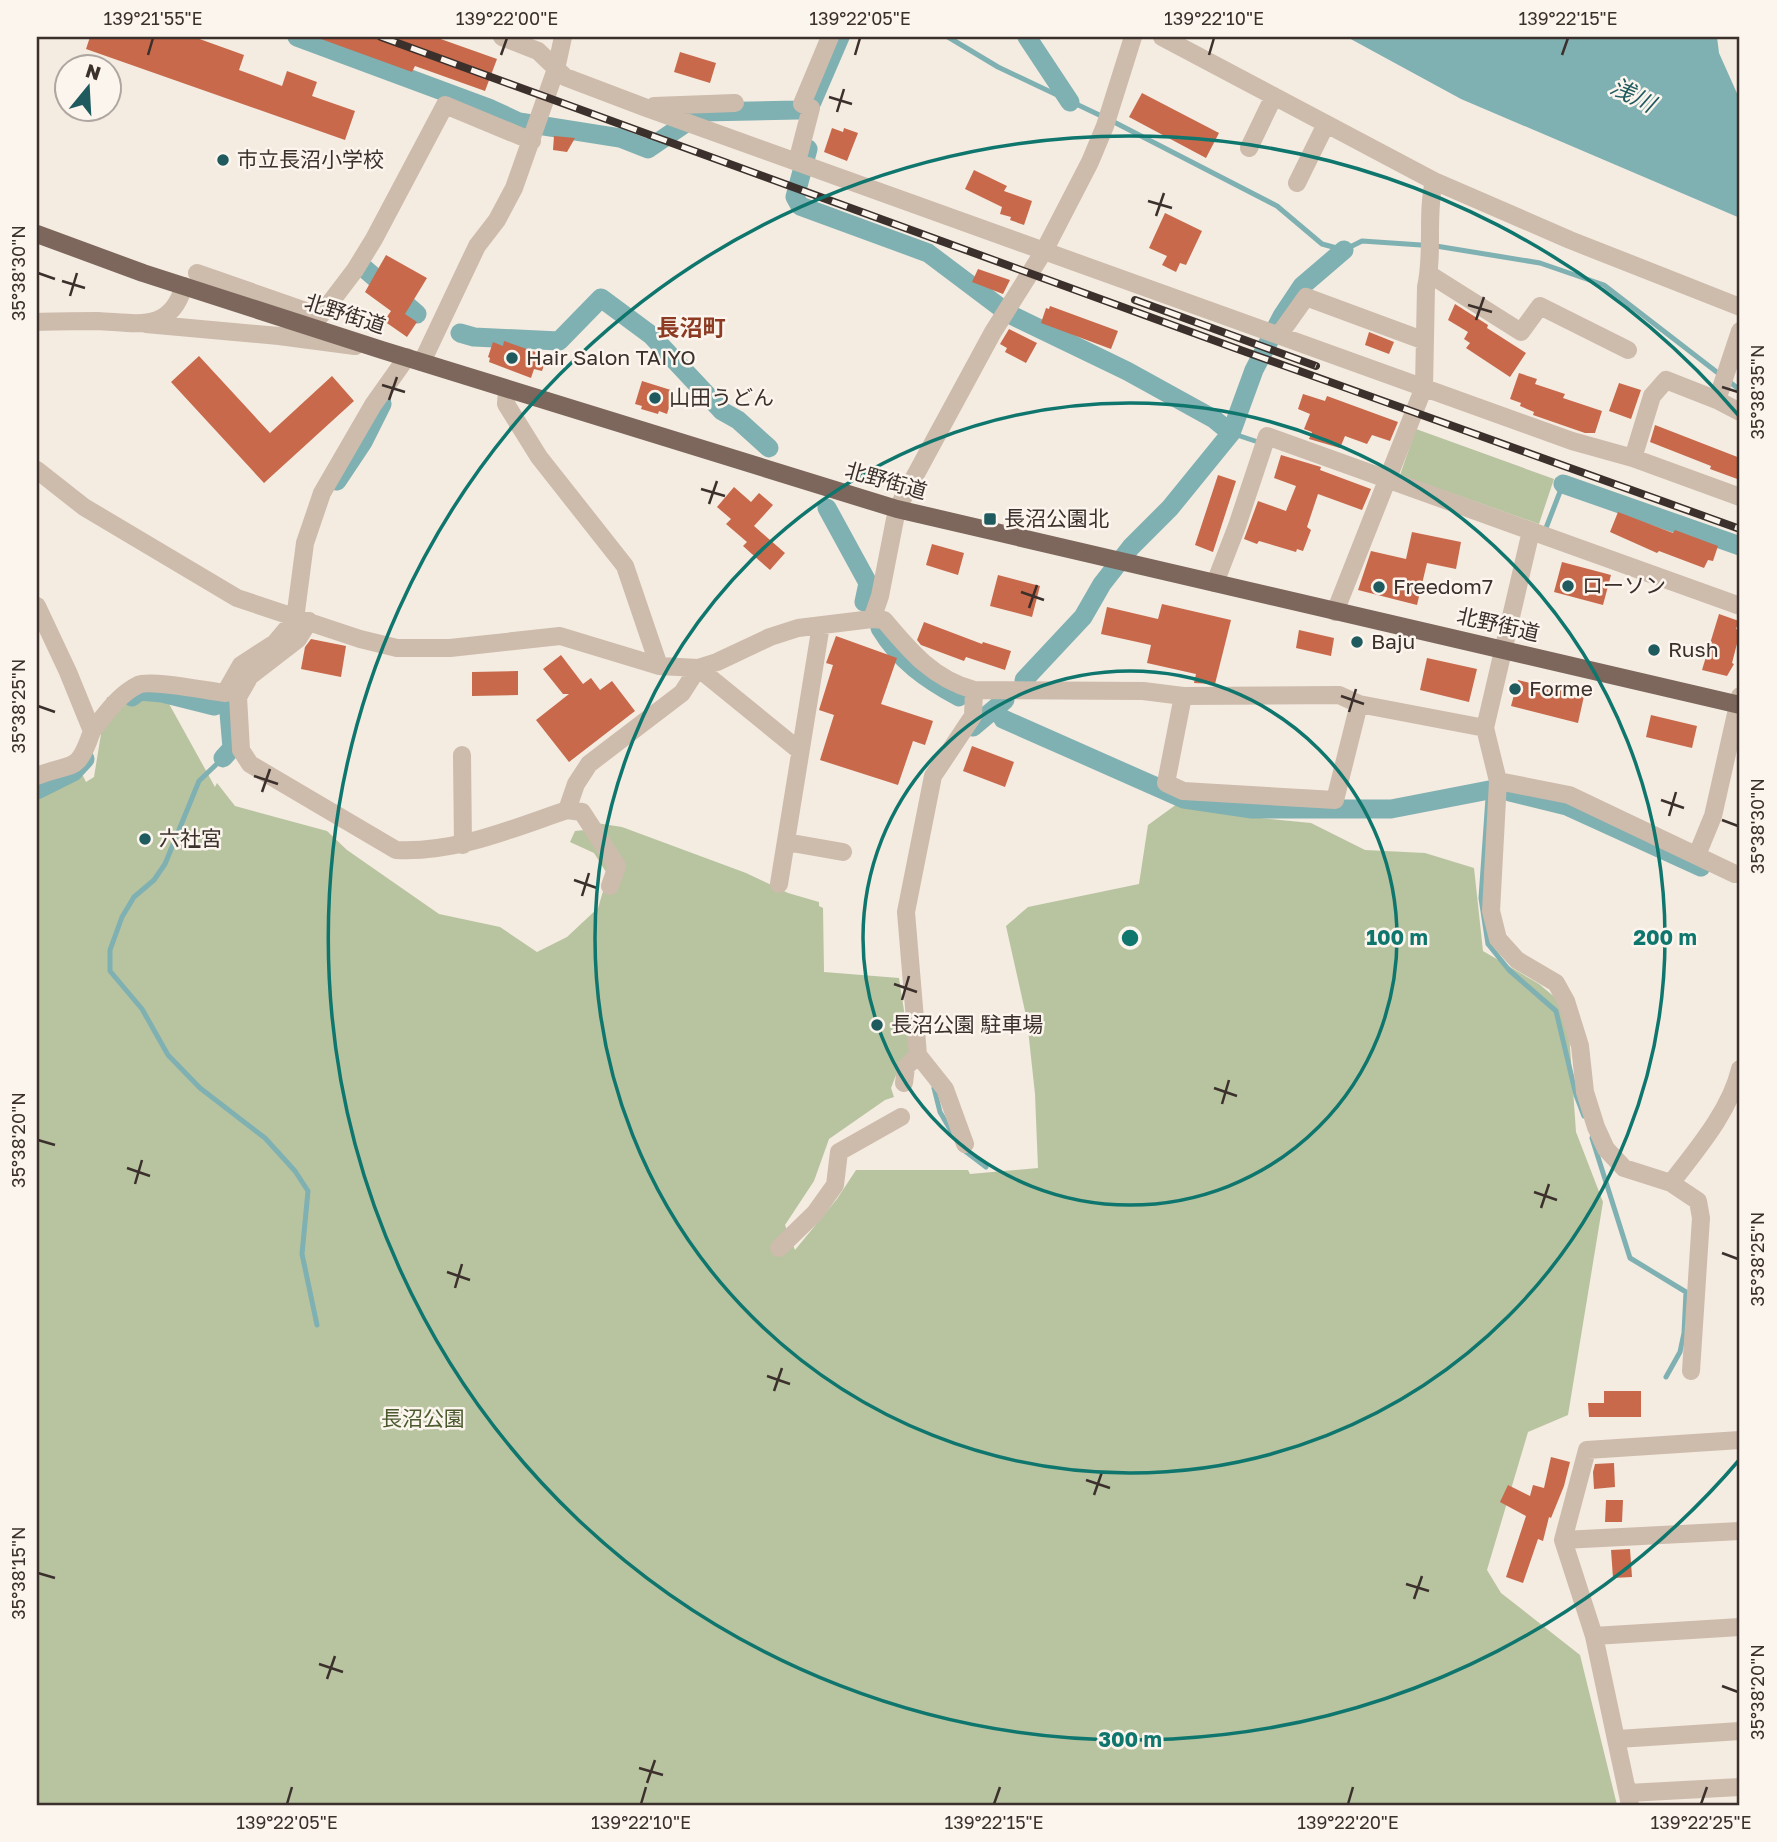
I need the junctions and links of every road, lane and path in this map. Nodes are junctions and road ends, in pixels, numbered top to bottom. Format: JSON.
{"nodes":[{"id":1,"x":502,"y":37,"type":"edge"},
{"id":2,"x":563,"y":37,"type":"edge"},
{"id":3,"x":830,"y":37,"type":"edge"},
{"id":4,"x":1133,"y":37,"type":"edge"},
{"id":5,"x":1162,"y":37,"type":"edge"},
{"id":6,"x":556,"y":69,"type":"junction"},
{"id":7,"x":1274,"y":96,"type":"junction"},
{"id":8,"x":735,"y":103,"type":"dead end"},
{"id":9,"x":644,"y":107,"type":"junction"},
{"id":10,"x":1326,"y":124,"type":"junction"},
{"id":11,"x":532,"y":141,"type":"junction"},
{"id":12,"x":1249,"y":148,"type":"dead end"},
{"id":13,"x":797,"y":162,"type":"junction"},
{"id":14,"x":1434,"y":181,"type":"junction"},
{"id":15,"x":1297,"y":183,"type":"dead end"},
{"id":16,"x":37,"y":234,"type":"edge"},
{"id":17,"x":1044,"y":251,"type":"junction"},
{"id":18,"x":1429,"y":274,"type":"junction"},
{"id":19,"x":191,"y":279,"type":"junction"},
{"id":20,"x":1740,"y":307,"type":"edge"},
{"id":21,"x":37,"y":322,"type":"edge"},
{"id":22,"x":146,"y":324,"type":"junction"},
{"id":23,"x":1740,"y":331,"type":"edge"},
{"id":24,"x":1279,"y":335,"type":"junction"},
{"id":25,"x":1425,"y":341,"type":"junction"},
{"id":26,"x":383,"y":350,"type":"junction"},
{"id":27,"x":1628,"y":350,"type":"dead end"},
{"id":28,"x":414,"y":360,"type":"junction"},
{"id":29,"x":1424,"y":387,"type":"junction"},
{"id":30,"x":507,"y":389,"type":"junction"},
{"id":31,"x":1717,"y":400,"type":"junction"},
{"id":32,"x":1740,"y":412,"type":"edge"},
{"id":33,"x":1633,"y":458,"type":"junction"},
{"id":34,"x":37,"y":470,"type":"edge"},
{"id":35,"x":1387,"y":480,"type":"junction"},
{"id":36,"x":1740,"y":497,"type":"edge"},
{"id":37,"x":897,"y":509,"type":"junction"},
{"id":38,"x":1531,"y":531,"type":"junction"},
{"id":39,"x":1214,"y":583,"type":"junction"},
{"id":40,"x":37,"y":606,"type":"edge"},
{"id":41,"x":1740,"y":606,"type":"edge"},
{"id":42,"x":1335,"y":612,"type":"junction"},
{"id":43,"x":872,"y":619,"type":"junction"},
{"id":44,"x":302,"y":620,"type":"junction"},
{"id":45,"x":821,"y":625,"type":"junction"},
{"id":46,"x":1502,"y":649,"type":"junction"},
{"id":47,"x":659,"y":666,"type":"junction"},
{"id":48,"x":698,"y":668,"type":"junction"},
{"id":49,"x":974,"y":690,"type":"junction"},
{"id":50,"x":1183,"y":696,"type":"junction"},
{"id":51,"x":1740,"y":702,"type":"edge"},
{"id":52,"x":1359,"y":704,"type":"junction"},
{"id":53,"x":1485,"y":728,"type":"junction"},
{"id":54,"x":92,"y":732,"type":"junction"},
{"id":55,"x":800,"y":751,"type":"junction"},
{"id":56,"x":463,"y":755,"type":"dead end"},
{"id":57,"x":37,"y":776,"type":"edge"},
{"id":58,"x":1499,"y":782,"type":"junction"},
{"id":59,"x":567,"y":810,"type":"junction"},
{"id":60,"x":786,"y":842,"type":"junction"},
{"id":61,"x":463,"y":845,"type":"junction"},
{"id":62,"x":843,"y":852,"type":"dead end"},
{"id":63,"x":1697,"y":855,"type":"junction"},
{"id":64,"x":1740,"y":874,"type":"edge"},
{"id":65,"x":779,"y":884,"type":"dead end"},
{"id":66,"x":610,"y":886,"type":"dead end"},
{"id":67,"x":918,"y":1055,"type":"junction"},
{"id":68,"x":1740,"y":1069,"type":"edge"},
{"id":69,"x":904,"y":1083,"type":"dead end"},
{"id":70,"x":901,"y":1117,"type":"dead end"},
{"id":71,"x":965,"y":1144,"type":"dead end"},
{"id":72,"x":1671,"y":1183,"type":"junction"},
{"id":73,"x":779,"y":1248,"type":"dead end"},
{"id":74,"x":1692,"y":1371,"type":"dead end"},
{"id":75,"x":1740,"y":1440,"type":"edge"},
{"id":76,"x":1740,"y":1531,"type":"edge"},
{"id":77,"x":1563,"y":1540,"type":"junction"},
{"id":78,"x":1740,"y":1627,"type":"edge"},
{"id":79,"x":1594,"y":1636,"type":"junction"},
{"id":80,"x":1740,"y":1731,"type":"edge"},
{"id":81,"x":1618,"y":1739,"type":"junction"},
{"id":82,"x":1740,"y":1787,"type":"edge"},
{"id":83,"x":1629,"y":1799,"type":"edge"}],
"edges":[{"from":1,"to":6,"type":"street"},
{"from":2,"to":6,"type":"street"},
{"from":3,"to":13,"type":"street"},
{"from":4,"to":17,"type":"street"},
{"from":5,"to":7,"type":"street"},
{"from":6,"to":9,"type":"street"},
{"from":6,"to":11,"type":"street"},
{"from":7,"to":10,"type":"street"},
{"from":7,"to":12,"type":"street"},
{"from":8,"to":9,"type":"street"},
{"from":9,"to":13,"type":"street"},
{"from":10,"to":14,"type":"street"},
{"from":10,"to":15,"type":"street"},
{"from":11,"to":19,"type":"street"},
{"from":11,"to":28,"type":"street"},
{"from":13,"to":17,"type":"street"},
{"from":14,"to":18,"type":"street"},
{"from":14,"to":20,"type":"street"},
{"from":16,"to":19,"type":"main road","name":"北野街道"},
{"from":17,"to":24,"type":"street"},
{"from":17,"to":37,"type":"street"},
{"from":18,"to":25,"type":"street"},
{"from":18,"to":27,"type":"street"},
{"from":19,"to":22,"type":"street"},
{"from":19,"to":26,"type":"main road","name":"北野街道"},
{"from":21,"to":22,"type":"street"},
{"from":22,"to":26,"type":"street"},
{"from":23,"to":31,"type":"street"},
{"from":24,"to":25,"type":"street"},
{"from":24,"to":29,"type":"street"},
{"from":25,"to":29,"type":"street"},
{"from":26,"to":28,"type":"main road","name":"北野街道"},
{"from":28,"to":30,"type":"main road","name":"北野街道"},
{"from":28,"to":44,"type":"street"},
{"from":29,"to":33,"type":"street"},
{"from":29,"to":35,"type":"street"},
{"from":30,"to":37,"type":"main road","name":"北野街道"},
{"from":30,"to":47,"type":"street"},
{"from":31,"to":32,"type":"street"},
{"from":31,"to":33,"type":"street"},
{"from":33,"to":36,"type":"street"},
{"from":34,"to":44,"type":"street"},
{"from":35,"to":38,"type":"street"},
{"from":35,"to":39,"type":"street"},
{"from":35,"to":42,"type":"street"},
{"from":37,"to":39,"type":"main road","name":"北野街道"},
{"from":37,"to":43,"type":"street"},
{"from":38,"to":41,"type":"street"},
{"from":38,"to":46,"type":"street"},
{"from":39,"to":42,"type":"main road","name":"北野街道"},
{"from":40,"to":54,"type":"street"},
{"from":42,"to":46,"type":"main road","name":"北野街道"},
{"from":43,"to":45,"type":"street"},
{"from":43,"to":49,"type":"street"},
{"from":44,"to":47,"type":"street"},
{"from":44,"to":54,"type":"street"},
{"from":44,"to":61,"type":"street"},
{"from":45,"to":48,"type":"street"},
{"from":45,"to":55,"type":"street"},
{"from":46,"to":51,"type":"main road","name":"北野街道"},
{"from":46,"to":53,"type":"street"},
{"from":47,"to":48,"type":"street"},
{"from":48,"to":55,"type":"street"},
{"from":48,"to":59,"type":"street"},
{"from":49,"to":50,"type":"street"},
{"from":49,"to":67,"type":"street"},
{"from":50,"to":52,"type":"street"},
{"from":50,"to":52,"type":"street"},
{"from":51,"to":63,"type":"street"},
{"from":52,"to":53,"type":"street"},
{"from":53,"to":58,"type":"street"},
{"from":54,"to":57,"type":"street"},
{"from":55,"to":60,"type":"street"},
{"from":56,"to":61,"type":"street"},
{"from":58,"to":63,"type":"street"},
{"from":58,"to":72,"type":"street"},
{"from":59,"to":61,"type":"street"},
{"from":59,"to":66,"type":"street"},
{"from":60,"to":62,"type":"street"},
{"from":60,"to":65,"type":"street"},
{"from":63,"to":64,"type":"street"},
{"from":67,"to":69,"type":"street"},
{"from":67,"to":71,"type":"street"},
{"from":68,"to":72,"type":"street"},
{"from":70,"to":73,"type":"street"},
{"from":72,"to":74,"type":"street"},
{"from":75,"to":77,"type":"street"},
{"from":76,"to":77,"type":"street"},
{"from":77,"to":79,"type":"street"},
{"from":78,"to":79,"type":"street"},
{"from":79,"to":81,"type":"street"},
{"from":80,"to":81,"type":"street"},
{"from":81,"to":83,"type":"street"},
{"from":82,"to":83,"type":"street"}]}
